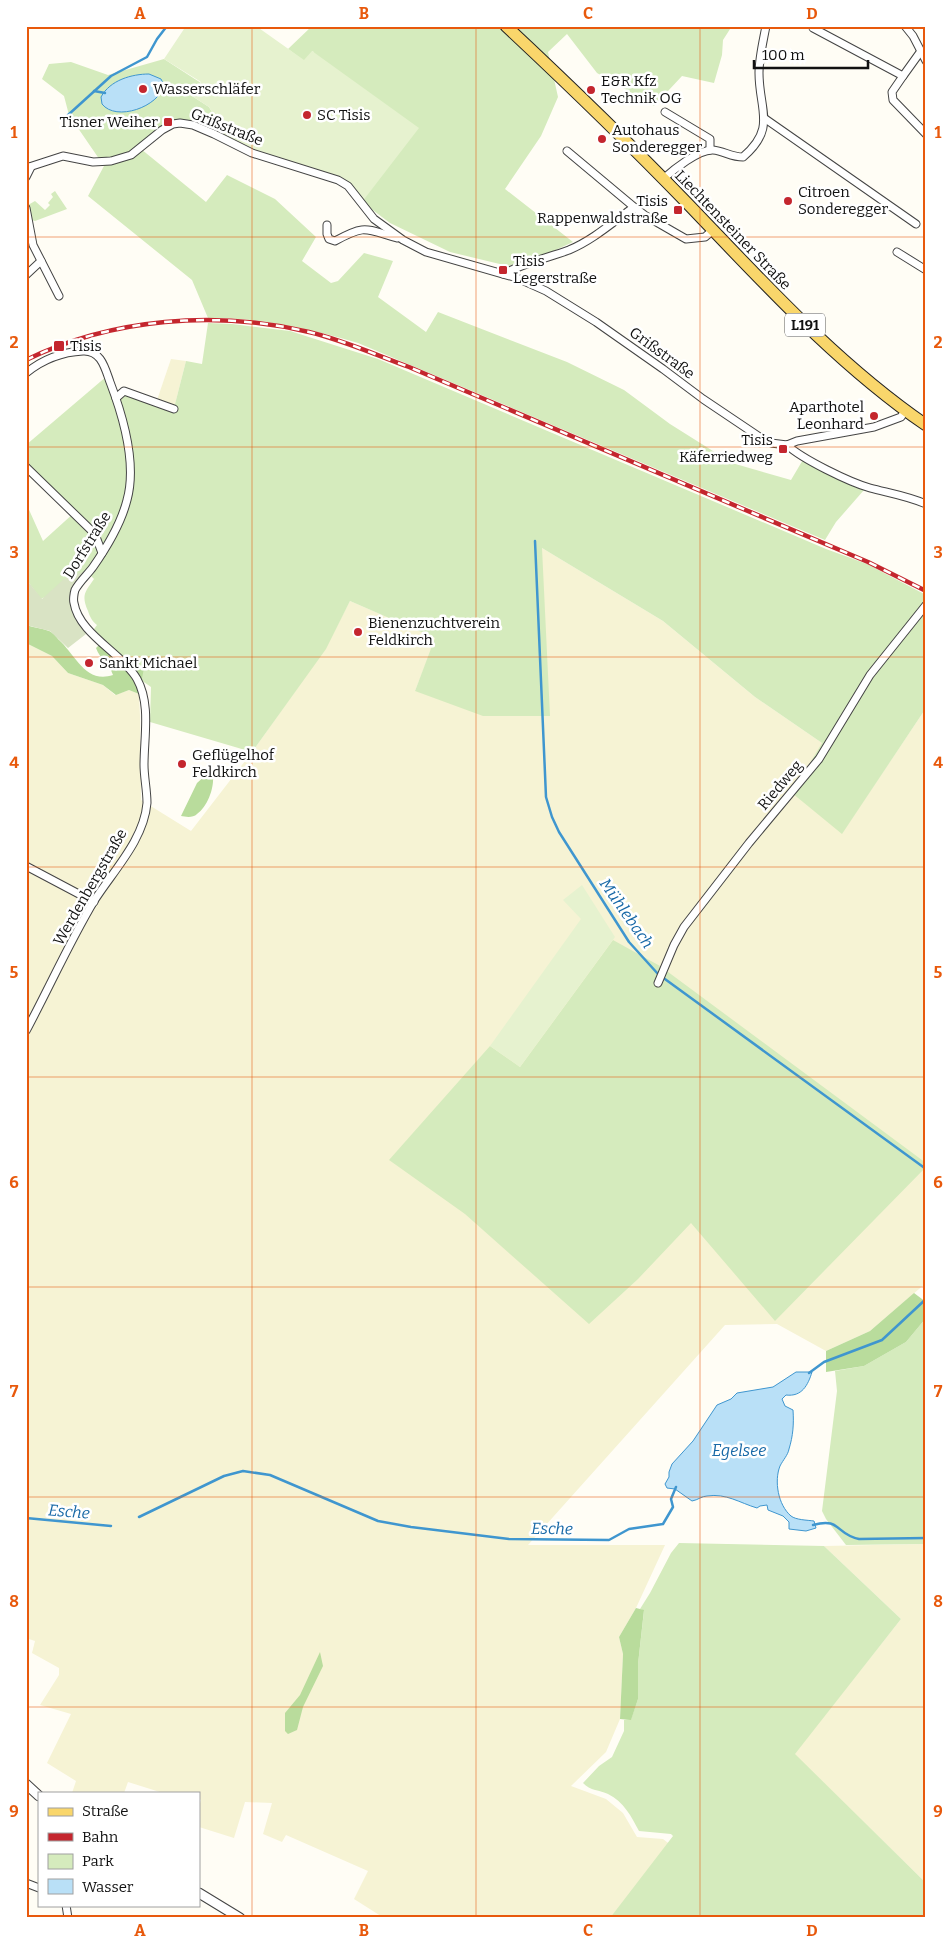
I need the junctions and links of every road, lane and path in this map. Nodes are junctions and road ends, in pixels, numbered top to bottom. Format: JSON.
{"nodes":[{"id":1,"x":506,"y":26,"type":"edge"},
{"id":2,"x":766,"y":26,"type":"edge"},
{"id":3,"x":905,"y":26,"type":"edge"},
{"id":4,"x":814,"y":27,"type":"edge"},
{"id":5,"x":921,"y":51,"type":"junction"},
{"id":6,"x":926,"y":61,"type":"edge"},
{"id":7,"x":903,"y":76,"type":"junction"},
{"id":8,"x":666,"y":112,"type":"dead end"},
{"id":9,"x":764,"y":118,"type":"junction"},
{"id":10,"x":926,"y":134,"type":"edge"},
{"id":11,"x":710,"y":150,"type":"junction"},
{"id":12,"x":567,"y":151,"type":"dead end"},
{"id":13,"x":29,"y":167,"type":"edge"},
{"id":14,"x":26,"y":177,"type":"edge"},
{"id":15,"x":663,"y":179,"type":"junction"},
{"id":16,"x":634,"y":207,"type":"junction"},
{"id":17,"x":26,"y":208,"type":"edge"},
{"id":18,"x":916,"y":224,"type":"dead end"},
{"id":19,"x":327,"y":225,"type":"dead end"},
{"id":20,"x":713,"y":230,"type":"junction"},
{"id":21,"x":403,"y":240,"type":"junction"},
{"id":22,"x":897,"y":252,"type":"dead end"},
{"id":23,"x":41,"y":261,"type":"junction"},
{"id":24,"x":926,"y":270,"type":"edge"},
{"id":25,"x":503,"y":274,"type":"junction"},
{"id":26,"x":26,"y":275,"type":"edge"},
{"id":27,"x":59,"y":296,"type":"dead end"},
{"id":28,"x":26,"y":374,"type":"edge"},
{"id":29,"x":116,"y":398,"type":"junction"},
{"id":30,"x":174,"y":409,"type":"dead end"},
{"id":31,"x":905,"y":410,"type":"junction"},
{"id":32,"x":926,"y":425,"type":"edge"},
{"id":33,"x":787,"y":444,"type":"junction"},
{"id":34,"x":26,"y":467,"type":"edge"},
{"id":35,"x":926,"y":504,"type":"edge"},
{"id":36,"x":112,"y":537,"type":"junction"},
{"id":37,"x":98,"y":539,"type":"junction"},
{"id":38,"x":102,"y":553,"type":"junction"},
{"id":39,"x":926,"y":606,"type":"edge"},
{"id":40,"x":141,"y":689,"type":"joint"},
{"id":41,"x":26,"y":866,"type":"edge"},
{"id":42,"x":94,"y":902,"type":"junction"},
{"id":43,"x":660,"y":978,"type":"dead end"},
{"id":44,"x":26,"y":1031,"type":"edge"},
{"id":45,"x":26,"y":1784,"type":"edge"},
{"id":46,"x":38,"y":1795,"type":"edge"},
{"id":47,"x":26,"y":1883,"type":"edge"},
{"id":48,"x":38,"y":1888,"type":"edge"},
{"id":49,"x":200,"y":1894,"type":"edge"},
{"id":50,"x":240,"y":1918,"type":"edge"}],
"edges":[{"from":1,"to":15,"type":"main road","name":"Liechtensteiner Straße","number":"L191"},
{"from":2,"to":9,"type":"street"},
{"from":3,"to":5,"type":"street"},
{"from":4,"to":7,"type":"street"},
{"from":5,"to":6,"type":"street"},
{"from":5,"to":7,"type":"street"},
{"from":7,"to":10,"type":"street"},
{"from":8,"to":11,"type":"street"},
{"from":9,"to":11,"type":"street"},
{"from":9,"to":18,"type":"street"},
{"from":11,"to":15,"type":"street"},
{"from":12,"to":16,"type":"street"},
{"from":13,"to":14,"type":"street"},
{"from":13,"to":21,"type":"street","name":"Grißstraße"},
{"from":15,"to":20,"type":"main road","name":"Liechtensteiner Straße","number":"L191"},
{"from":16,"to":20,"type":"street"},
{"from":16,"to":25,"type":"street"},
{"from":17,"to":23,"type":"street"},
{"from":19,"to":21,"type":"street","name":"Grißstraße"},
{"from":20,"to":31,"type":"main road","name":"Liechtensteiner Straße","number":"L191"},
{"from":21,"to":25,"type":"street","name":"Grißstraße"},
{"from":22,"to":24,"type":"street"},
{"from":23,"to":26,"type":"street"},
{"from":23,"to":27,"type":"street"},
{"from":25,"to":33,"type":"street","name":"Grißstraße"},
{"from":28,"to":29,"type":"street","name":"Dorfstraße"},
{"from":29,"to":30,"type":"street"},
{"from":29,"to":36,"type":"street","name":"Dorfstraße"},
{"from":31,"to":32,"type":"main road","name":"Liechtensteiner Straße","number":"L191"},
{"from":31,"to":33,"type":"street","name":"Grißstraße"},
{"from":33,"to":35,"type":"street"},
{"from":34,"to":37,"type":"street"},
{"from":36,"to":37,"type":"street"},
{"from":36,"to":38,"type":"street","name":"Dorfstraße"},
{"from":37,"to":38,"type":"street"},
{"from":38,"to":40,"type":"street","name":"Dorfstraße"},
{"from":39,"to":43,"type":"street","name":"Riedweg"},
{"from":40,"to":42,"type":"street","name":"Werdenbergstraße"},
{"from":41,"to":42,"type":"street"},
{"from":42,"to":44,"type":"street","name":"Werdenbergstraße"},
{"from":45,"to":46,"type":"street"},
{"from":47,"to":48,"type":"street"},
{"from":49,"to":50,"type":"street"}]}
